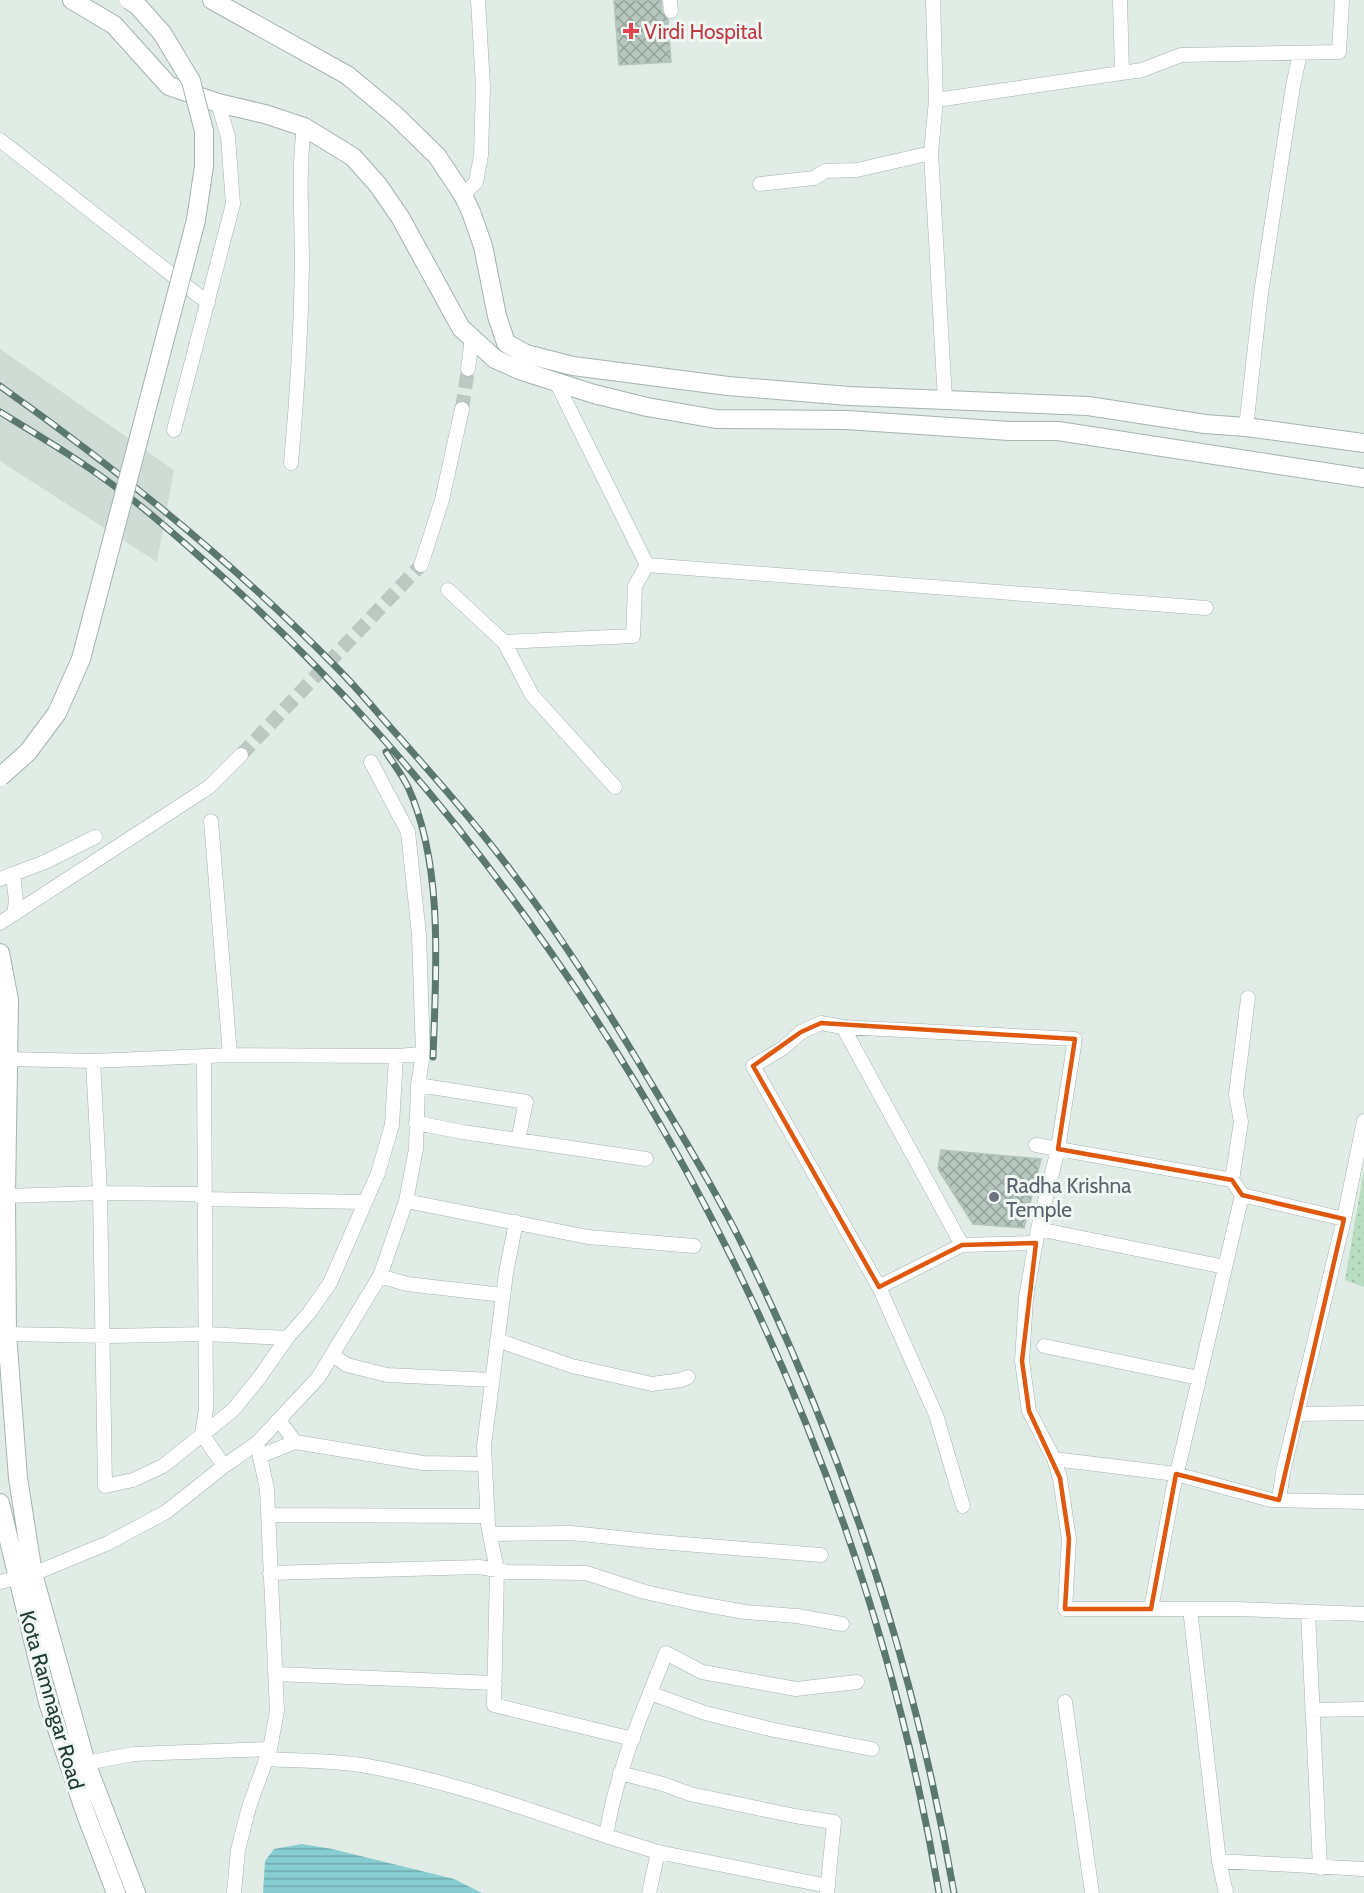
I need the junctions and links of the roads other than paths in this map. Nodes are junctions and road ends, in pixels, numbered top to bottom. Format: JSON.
{"nodes":[{"id":1,"x":72,"y":0,"type":"edge"},
{"id":2,"x":129,"y":0,"type":"edge"},
{"id":3,"x":212,"y":0,"type":"edge"},
{"id":4,"x":478,"y":0,"type":"edge"},
{"id":5,"x":933,"y":0,"type":"edge"},
{"id":6,"x":1120,"y":0,"type":"edge"},
{"id":7,"x":1342,"y":0,"type":"edge"},
{"id":8,"x":1300,"y":53,"type":"junction"},
{"id":9,"x":1122,"y":72,"type":"junction"},
{"id":10,"x":936,"y":100,"type":"junction"},
{"id":11,"x":218,"y":103,"type":"junction"},
{"id":12,"x":304,"y":127,"type":"junction"},
{"id":13,"x":0,"y":140,"type":"edge"},
{"id":14,"x":931,"y":153,"type":"junction"},
{"id":15,"x":760,"y":184,"type":"dead end"},
{"id":16,"x":464,"y":195,"type":"junction"},
{"id":17,"x":208,"y":303,"type":"junction"},
{"id":18,"x":472,"y":338,"type":"junction"},
{"id":19,"x":506,"y":343,"type":"junction"},
{"id":20,"x":495,"y":359,"type":"junction"},
{"id":21,"x":468,"y":369,"type":"tunnel mouth"},
{"id":22,"x":556,"y":381,"type":"junction"},
{"id":23,"x":945,"y":400,"type":"junction"},
{"id":24,"x":462,"y":409,"type":"tunnel mouth"},
{"id":25,"x":1246,"y":427,"type":"junction"},
{"id":26,"x":174,"y":430,"type":"dead end"},
{"id":27,"x":1364,"y":443,"type":"edge"},
{"id":28,"x":291,"y":463,"type":"dead end"},
{"id":29,"x":1364,"y":478,"type":"edge"},
{"id":30,"x":420,"y":565,"type":"tunnel mouth"},
{"id":31,"x":647,"y":565,"type":"junction"},
{"id":32,"x":448,"y":590,"type":"dead end"},
{"id":33,"x":1206,"y":608,"type":"dead end"},
{"id":34,"x":504,"y":642,"type":"junction"},
{"id":35,"x":241,"y":755,"type":"tunnel mouth"},
{"id":36,"x":371,"y":762,"type":"dead end"},
{"id":37,"x":0,"y":777,"type":"edge"},
{"id":38,"x":615,"y":787,"type":"dead end"},
{"id":39,"x":211,"y":821,"type":"dead end"},
{"id":40,"x":95,"y":837,"type":"dead end"},
{"id":41,"x":6,"y":877,"type":"edge"},
{"id":42,"x":14,"y":914,"type":"junction"},
{"id":43,"x":0,"y":923,"type":"edge"},
{"id":44,"x":0,"y":955,"type":"edge"},
{"id":45,"x":1248,"y":998,"type":"dead end"},
{"id":46,"x":843,"y":1027,"type":"junction"},
{"id":47,"x":423,"y":1054,"type":"junction"},
{"id":48,"x":230,"y":1055,"type":"junction"},
{"id":49,"x":396,"y":1056,"type":"junction"},
{"id":50,"x":204,"y":1058,"type":"junction"},
{"id":51,"x":8,"y":1059,"type":"junction"},
{"id":52,"x":93,"y":1061,"type":"junction"},
{"id":53,"x":418,"y":1085,"type":"junction"},
{"id":54,"x":1364,"y":1120,"type":"edge"},
{"id":55,"x":416,"y":1123,"type":"junction"},
{"id":56,"x":518,"y":1140,"type":"junction"},
{"id":57,"x":1036,"y":1145,"type":"dead end"},
{"id":58,"x":1058,"y":1149,"type":"junction"},
{"id":59,"x":646,"y":1159,"type":"dead end"},
{"id":60,"x":1360,"y":1165,"type":"edge"},
{"id":61,"x":1232,"y":1180,"type":"junction"},
{"id":62,"x":100,"y":1193,"type":"junction"},
{"id":63,"x":1242,"y":1195,"type":"junction"},
{"id":64,"x":6,"y":1196,"type":"junction"},
{"id":65,"x":205,"y":1199,"type":"junction"},
{"id":66,"x":365,"y":1202,"type":"junction"},
{"id":67,"x":406,"y":1202,"type":"junction"},
{"id":68,"x":1344,"y":1219,"type":"junction"},
{"id":69,"x":516,"y":1222,"type":"junction"},
{"id":70,"x":1037,"y":1236,"type":"junction"},
{"id":71,"x":962,"y":1245,"type":"junction"},
{"id":72,"x":694,"y":1246,"type":"dead end"},
{"id":73,"x":1225,"y":1267,"type":"junction"},
{"id":74,"x":380,"y":1276,"type":"junction"},
{"id":75,"x":879,"y":1287,"type":"junction"},
{"id":76,"x":503,"y":1295,"type":"junction"},
{"id":77,"x":7,"y":1334,"type":"junction"},
{"id":78,"x":206,"y":1334,"type":"junction"},
{"id":79,"x":102,"y":1335,"type":"junction"},
{"id":80,"x":287,"y":1338,"type":"junction"},
{"id":81,"x":497,"y":1340,"type":"junction"},
{"id":82,"x":1044,"y":1346,"type":"dead end"},
{"id":83,"x":332,"y":1355,"type":"junction"},
{"id":84,"x":688,"y":1377,"type":"dead end"},
{"id":85,"x":1199,"y":1378,"type":"junction"},
{"id":86,"x":492,"y":1380,"type":"junction"},
{"id":87,"x":1364,"y":1413,"type":"edge"},
{"id":88,"x":1297,"y":1414,"type":"junction"},
{"id":89,"x":279,"y":1420,"type":"junction"},
{"id":90,"x":202,"y":1434,"type":"junction"},
{"id":91,"x":295,"y":1442,"type":"junction"},
{"id":92,"x":258,"y":1449,"type":"junction"},
{"id":93,"x":1054,"y":1459,"type":"junction"},
{"id":94,"x":485,"y":1464,"type":"junction"},
{"id":95,"x":224,"y":1466,"type":"junction"},
{"id":96,"x":1176,"y":1474,"type":"junction"},
{"id":97,"x":1279,"y":1500,"type":"junction"},
{"id":98,"x":1364,"y":1502,"type":"edge"},
{"id":99,"x":0,"y":1503,"type":"edge"},
{"id":100,"x":963,"y":1506,"type":"dead end"},
{"id":101,"x":268,"y":1515,"type":"junction"},
{"id":102,"x":488,"y":1516,"type":"junction"},
{"id":103,"x":490,"y":1534,"type":"junction"},
{"id":104,"x":821,"y":1555,"type":"dead end"},
{"id":105,"x":497,"y":1570,"type":"junction"},
{"id":106,"x":270,"y":1573,"type":"junction"},
{"id":107,"x":26,"y":1576,"type":"junction"},
{"id":108,"x":0,"y":1582,"type":"edge"},
{"id":109,"x":1151,"y":1609,"type":"junction"},
{"id":110,"x":1190,"y":1609,"type":"junction"},
{"id":111,"x":1308,"y":1612,"type":"junction"},
{"id":112,"x":1364,"y":1614,"type":"edge"},
{"id":113,"x":843,"y":1624,"type":"dead end"},
{"id":114,"x":276,"y":1674,"type":"junction"},
{"id":115,"x":857,"y":1682,"type":"dead end"},
{"id":116,"x":495,"y":1683,"type":"junction"},
{"id":117,"x":650,"y":1693,"type":"junction"},
{"id":118,"x":1065,"y":1702,"type":"dead end"},
{"id":119,"x":1364,"y":1709,"type":"edge"},
{"id":120,"x":1312,"y":1710,"type":"junction"},
{"id":121,"x":633,"y":1739,"type":"junction"},
{"id":122,"x":872,"y":1749,"type":"dead end"},
{"id":123,"x":268,"y":1754,"type":"junction"},
{"id":124,"x":86,"y":1763,"type":"junction"},
{"id":125,"x":620,"y":1773,"type":"junction"},
{"id":126,"x":606,"y":1836,"type":"junction"},
{"id":127,"x":658,"y":1852,"type":"junction"},
{"id":128,"x":1219,"y":1861,"type":"junction"},
{"id":129,"x":1320,"y":1868,"type":"junction"},
{"id":130,"x":1364,"y":1869,"type":"edge"},
{"id":131,"x":827,"y":1889,"type":"edge"},
{"id":132,"x":116,"y":1893,"type":"edge"},
{"id":133,"x":136,"y":1893,"type":"edge"},
{"id":134,"x":234,"y":1893,"type":"edge"},
{"id":135,"x":649,"y":1893,"type":"edge"},
{"id":136,"x":1092,"y":1893,"type":"edge"},
{"id":137,"x":1226,"y":1893,"type":"edge"}],
"edges":[{"from":1,"to":11,"type":"street"},
{"from":2,"to":37,"type":"street","bridge":true},
{"from":3,"to":16,"type":"street"},
{"from":4,"to":16,"type":"street"},
{"from":5,"to":10,"type":"street"},
{"from":6,"to":9,"type":"street"},
{"from":7,"to":8,"type":"street"},
{"from":8,"to":9,"type":"street"},
{"from":8,"to":25,"type":"street"},
{"from":9,"to":10,"type":"street"},
{"from":10,"to":14,"type":"street"},
{"from":11,"to":12,"type":"street"},
{"from":11,"to":17,"type":"street"},
{"from":12,"to":18,"type":"street"},
{"from":12,"to":28,"type":"street"},
{"from":13,"to":17,"type":"street"},
{"from":14,"to":15,"type":"street"},
{"from":14,"to":23,"type":"street"},
{"from":16,"to":19,"type":"street"},
{"from":17,"to":26,"type":"street"},
{"from":18,"to":20,"type":"street"},
{"from":18,"to":21,"type":"street"},
{"from":19,"to":20,"type":"street"},
{"from":19,"to":23,"type":"street"},
{"from":20,"to":22,"type":"street"},
{"from":22,"to":29,"type":"street"},
{"from":22,"to":31,"type":"street"},
{"from":23,"to":25,"type":"street"},
{"from":24,"to":30,"type":"street"},
{"from":25,"to":27,"type":"street"},
{"from":31,"to":33,"type":"street"},
{"from":31,"to":34,"type":"street"},
{"from":32,"to":34,"type":"street"},
{"from":34,"to":38,"type":"street"},
{"from":35,"to":42,"type":"street"},
{"from":36,"to":47,"type":"street"},
{"from":39,"to":48,"type":"street"},
{"from":40,"to":41,"type":"street"},
{"from":41,"to":42,"type":"street"},
{"from":42,"to":43,"type":"street"},
{"from":44,"to":51,"type":"street"},
{"from":45,"to":61,"type":"street"},
{"from":46,"to":58,"type":"street"},
{"from":46,"to":71,"type":"street"},
{"from":46,"to":75,"type":"street"},
{"from":47,"to":49,"type":"street"},
{"from":47,"to":53,"type":"street"},
{"from":48,"to":49,"type":"street"},
{"from":48,"to":50,"type":"street"},
{"from":49,"to":66,"type":"street"},
{"from":50,"to":52,"type":"street"},
{"from":50,"to":65,"type":"street"},
{"from":51,"to":52,"type":"street"},
{"from":51,"to":64,"type":"street"},
{"from":52,"to":62,"type":"street"},
{"from":53,"to":55,"type":"street"},
{"from":53,"to":56,"type":"street"},
{"from":54,"to":60,"type":"street"},
{"from":55,"to":56,"type":"street"},
{"from":55,"to":67,"type":"street"},
{"from":56,"to":59,"type":"street"},
{"from":57,"to":58,"type":"street"},
{"from":58,"to":61,"type":"street"},
{"from":58,"to":70,"type":"street"},
{"from":60,"to":68,"type":"street"},
{"from":61,"to":63,"type":"street"},
{"from":62,"to":64,"type":"street"},
{"from":62,"to":65,"type":"street"},
{"from":62,"to":79,"type":"street"},
{"from":63,"to":68,"type":"street"},
{"from":63,"to":73,"type":"street"},
{"from":64,"to":77,"type":"street"},
{"from":65,"to":66,"type":"street"},
{"from":65,"to":78,"type":"street"},
{"from":66,"to":80,"type":"street"},
{"from":67,"to":69,"type":"street"},
{"from":67,"to":74,"type":"street"},
{"from":68,"to":88,"type":"street"},
{"from":69,"to":72,"type":"street"},
{"from":69,"to":76,"type":"street"},
{"from":70,"to":71,"type":"street"},
{"from":70,"to":73,"type":"street"},
{"from":70,"to":93,"type":"street"},
{"from":71,"to":75,"type":"street"},
{"from":73,"to":85,"type":"street"},
{"from":74,"to":76,"type":"street"},
{"from":74,"to":83,"type":"street"},
{"from":75,"to":100,"type":"street"},
{"from":76,"to":81,"type":"street"},
{"from":77,"to":79,"type":"street"},
{"from":77,"to":107,"type":"street"},
{"from":78,"to":79,"type":"street"},
{"from":78,"to":80,"type":"street"},
{"from":78,"to":90,"type":"street"},
{"from":79,"to":90,"type":"street"},
{"from":80,"to":90,"type":"street"},
{"from":81,"to":84,"type":"street"},
{"from":81,"to":86,"type":"street"},
{"from":82,"to":85,"type":"street"},
{"from":83,"to":86,"type":"street"},
{"from":83,"to":89,"type":"street"},
{"from":85,"to":96,"type":"street"},
{"from":86,"to":94,"type":"street"},
{"from":87,"to":88,"type":"street"},
{"from":88,"to":97,"type":"street"},
{"from":89,"to":91,"type":"street"},
{"from":89,"to":92,"type":"street"},
{"from":90,"to":95,"type":"street"},
{"from":91,"to":92,"type":"street"},
{"from":91,"to":94,"type":"street"},
{"from":92,"to":95,"type":"street"},
{"from":92,"to":101,"type":"street"},
{"from":93,"to":96,"type":"street"},
{"from":93,"to":109,"type":"street"},
{"from":94,"to":102,"type":"street"},
{"from":95,"to":107,"type":"street"},
{"from":96,"to":97,"type":"street"},
{"from":96,"to":109,"type":"street"},
{"from":97,"to":98,"type":"street"},
{"from":99,"to":107,"type":"street","name":"Kota Ramnagar Road"},
{"from":101,"to":102,"type":"street"},
{"from":101,"to":106,"type":"street"},
{"from":102,"to":103,"type":"street"},
{"from":103,"to":104,"type":"street"},
{"from":103,"to":105,"type":"street"},
{"from":105,"to":106,"type":"street"},
{"from":105,"to":113,"type":"street"},
{"from":105,"to":116,"type":"street"},
{"from":106,"to":114,"type":"street"},
{"from":107,"to":108,"type":"street"},
{"from":107,"to":124,"type":"street"},
{"from":107,"to":132,"type":"street","name":"Kota Ramnagar Road"},
{"from":109,"to":110,"type":"street"},
{"from":110,"to":111,"type":"street"},
{"from":110,"to":128,"type":"street"},
{"from":111,"to":112,"type":"street"},
{"from":111,"to":120,"type":"street"},
{"from":114,"to":116,"type":"street"},
{"from":114,"to":123,"type":"street"},
{"from":115,"to":117,"type":"street"},
{"from":116,"to":121,"type":"street"},
{"from":117,"to":121,"type":"street"},
{"from":117,"to":122,"type":"street"},
{"from":118,"to":136,"type":"street"},
{"from":119,"to":120,"type":"street"},
{"from":120,"to":129,"type":"street"},
{"from":121,"to":125,"type":"street"},
{"from":123,"to":124,"type":"street"},
{"from":123,"to":126,"type":"street"},
{"from":123,"to":134,"type":"street"},
{"from":124,"to":133,"type":"street"},
{"from":125,"to":126,"type":"street"},
{"from":125,"to":131,"type":"street"},
{"from":126,"to":127,"type":"street"},
{"from":127,"to":131,"type":"street"},
{"from":127,"to":135,"type":"street"},
{"from":128,"to":129,"type":"street"},
{"from":128,"to":137,"type":"street"},
{"from":129,"to":130,"type":"street"}]}
